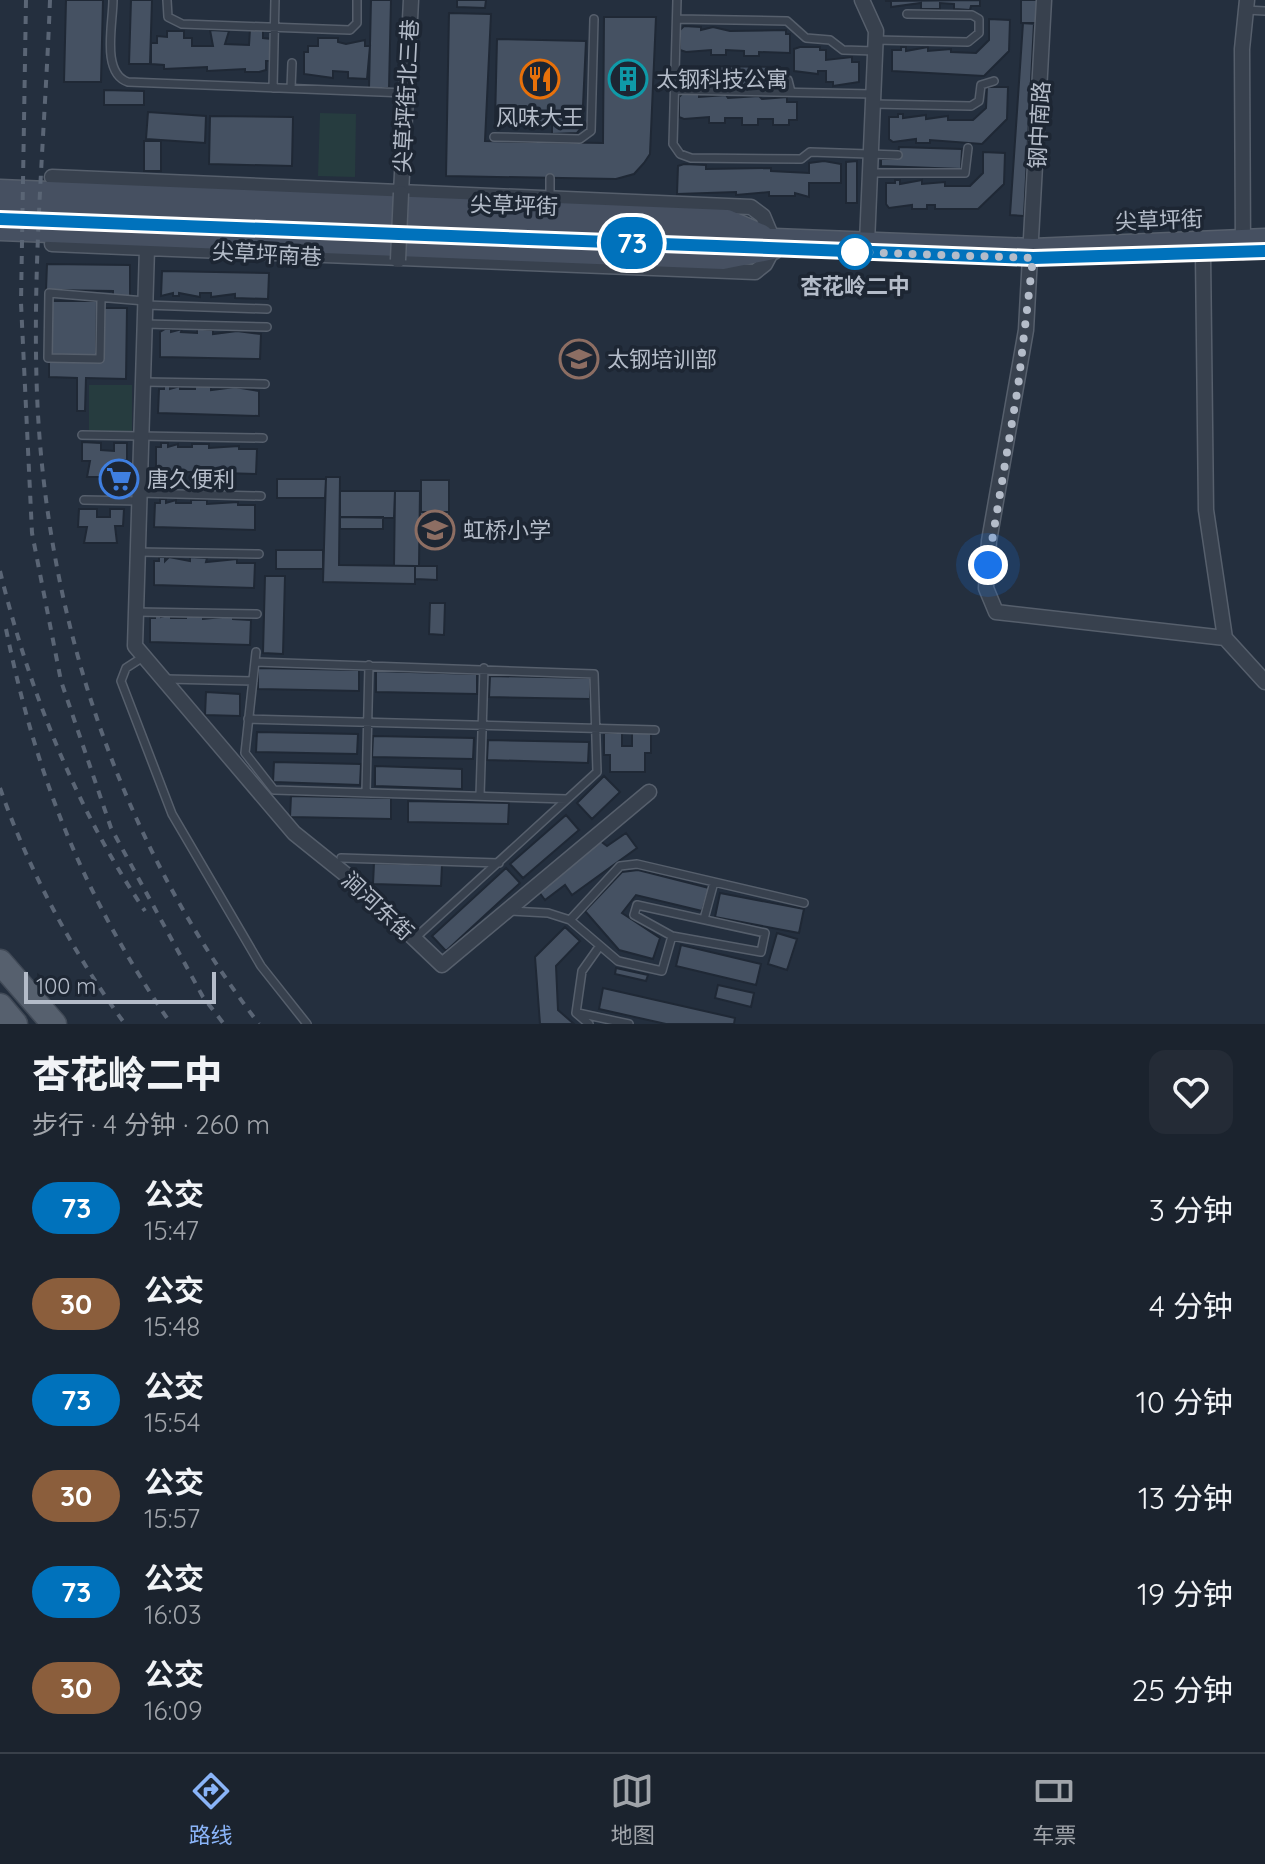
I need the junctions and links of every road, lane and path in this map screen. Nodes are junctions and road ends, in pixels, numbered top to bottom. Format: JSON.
{"nodes":[{"id":1,"x":113,"y":0,"type":"edge"},
{"id":2,"x":167,"y":0,"type":"edge"},
{"id":3,"x":275,"y":0,"type":"edge"},
{"id":4,"x":357,"y":0,"type":"edge"},
{"id":5,"x":411,"y":0,"type":"edge"},
{"id":6,"x":677,"y":0,"type":"edge"},
{"id":7,"x":862,"y":0,"type":"edge"},
{"id":8,"x":1044,"y":0,"type":"edge"},
{"id":9,"x":1246,"y":5,"type":"edge"},
{"id":10,"x":1265,"y":11,"type":"edge"},
{"id":11,"x":907,"y":14,"type":"dead end"},
{"id":12,"x":594,"y":19,"type":"dead end"},
{"id":13,"x":677,"y":19,"type":"junction"},
{"id":14,"x":275,"y":27,"type":"junction"},
{"id":15,"x":875,"y":45,"type":"junction"},
{"id":16,"x":292,"y":63,"type":"dead end"},
{"id":17,"x":780,"y":77,"type":"dead end"},
{"id":18,"x":994,"y":81,"type":"dead end"},
{"id":19,"x":273,"y":88,"type":"junction"},
{"id":20,"x":291,"y":88,"type":"junction"},
{"id":21,"x":675,"y":90,"type":"junction"},
{"id":22,"x":791,"y":92,"type":"junction"},
{"id":23,"x":406,"y":93,"type":"junction"},
{"id":24,"x":873,"y":99,"type":"junction"},
{"id":25,"x":494,"y":137,"type":"dead end"},
{"id":26,"x":968,"y":148,"type":"dead end"},
{"id":27,"x":871,"y":152,"type":"junction"},
{"id":28,"x":898,"y":155,"type":"dead end"},
{"id":29,"x":870,"y":173,"type":"junction"},
{"id":30,"x":52,"y":177,"type":"dead end"},
{"id":31,"x":550,"y":178,"type":"dead end"},
{"id":32,"x":0,"y":190,"type":"edge"},
{"id":33,"x":401,"y":193,"type":"junction"},
{"id":34,"x":550,"y":198,"type":"junction"},
{"id":35,"x":0,"y":209,"type":"edge"},
{"id":36,"x":0,"y":219,"type":"edge"},
{"id":37,"x":0,"y":230,"type":"edge"},
{"id":38,"x":1265,"y":239,"type":"edge"},
{"id":39,"x":867,"y":243,"type":"junction"},
{"id":40,"x":52,"y":244,"type":"dead end"},
{"id":41,"x":773,"y":244,"type":"junction"},
{"id":42,"x":1243,"y":246,"type":"junction"},
{"id":43,"x":147,"y":248,"type":"junction"},
{"id":44,"x":1265,"y":251,"type":"edge"},
{"id":45,"x":1033,"y":254,"type":"junction"},
{"id":46,"x":1203,"y":254,"type":"junction"},
{"id":47,"x":398,"y":260,"type":"junction"},
{"id":48,"x":101,"y":300,"type":"junction"},
{"id":49,"x":145,"y":303,"type":"junction"},
{"id":50,"x":267,"y":309,"type":"dead end"},
{"id":51,"x":145,"y":324,"type":"junction"},
{"id":52,"x":267,"y":327,"type":"dead end"},
{"id":53,"x":143,"y":382,"type":"junction"},
{"id":54,"x":265,"y":384,"type":"dead end"},
{"id":55,"x":82,"y":435,"type":"dead end"},
{"id":56,"x":141,"y":436,"type":"junction"},
{"id":57,"x":263,"y":438,"type":"dead end"},
{"id":58,"x":261,"y":496,"type":"dead end"},
{"id":59,"x":139,"y":497,"type":"junction"},
{"id":60,"x":84,"y":500,"type":"dead end"},
{"id":61,"x":138,"y":552,"type":"junction"},
{"id":62,"x":259,"y":554,"type":"dead end"},
{"id":63,"x":136,"y":612,"type":"junction"},
{"id":64,"x":257,"y":614,"type":"dead end"},
{"id":65,"x":1225,"y":638,"type":"junction"},
{"id":66,"x":139,"y":652,"type":"junction"},
{"id":67,"x":256,"y":652,"type":"dead end"},
{"id":68,"x":255,"y":662,"type":"junction"},
{"id":69,"x":369,"y":665,"type":"junction"},
{"id":70,"x":484,"y":668,"type":"junction"},
{"id":71,"x":160,"y":679,"type":"junction"},
{"id":72,"x":253,"y":681,"type":"junction"},
{"id":73,"x":1265,"y":682,"type":"edge"},
{"id":74,"x":248,"y":719,"type":"junction"},
{"id":75,"x":368,"y":723,"type":"junction"},
{"id":76,"x":482,"y":727,"type":"junction"},
{"id":77,"x":596,"y":730,"type":"junction"},
{"id":78,"x":655,"y":730,"type":"dead end"},
{"id":79,"x":649,"y":792,"type":"dead end"},
{"id":80,"x":366,"y":793,"type":"junction"},
{"id":81,"x":480,"y":796,"type":"junction"},
{"id":82,"x":567,"y":799,"type":"junction"},
{"id":83,"x":341,"y":858,"type":"dead end"},
{"id":84,"x":498,"y":863,"type":"junction"},
{"id":85,"x":714,"y":882,"type":"junction"},
{"id":86,"x":804,"y":903,"type":"dead end"},
{"id":87,"x":505,"y":910,"type":"junction"},
{"id":88,"x":704,"y":919,"type":"junction"},
{"id":89,"x":570,"y":920,"type":"junction"},
{"id":90,"x":672,"y":936,"type":"junction"},
{"id":91,"x":414,"y":939,"type":"junction"},
{"id":92,"x":599,"y":947,"type":"junction"},
{"id":93,"x":0,"y":949,"type":"edge"},
{"id":94,"x":0,"y":962,"type":"edge"},
{"id":95,"x":0,"y":980,"type":"edge"},
{"id":96,"x":0,"y":1006,"type":"edge"},
{"id":97,"x":576,"y":1013,"type":"junction"},
{"id":98,"x":15,"y":1024,"type":"edge"},
{"id":99,"x":35,"y":1024,"type":"edge"},
{"id":100,"x":54,"y":1024,"type":"edge"},
{"id":101,"x":68,"y":1024,"type":"edge"},
{"id":102,"x":307,"y":1024,"type":"edge"},
{"id":103,"x":589,"y":1024,"type":"edge"},
{"id":104,"x":629,"y":1024,"type":"edge"}],
"edges":[{"from":1,"to":19,"type":"lane"},
{"from":2,"to":14,"type":"lane"},
{"from":3,"to":14,"type":"lane"},
{"from":4,"to":14,"type":"lane"},
{"from":5,"to":23,"type":"street","name":"尖草坪街北三巷"},
{"from":6,"to":13,"type":"lane"},
{"from":7,"to":15,"type":"street"},
{"from":8,"to":45,"type":"street","name":"钢中南路"},
{"from":9,"to":10,"type":"lane"},
{"from":9,"to":42,"type":"street"},
{"from":11,"to":15,"type":"lane"},
{"from":12,"to":25,"type":"lane"},
{"from":13,"to":15,"type":"lane"},
{"from":13,"to":21,"type":"lane"},
{"from":14,"to":19,"type":"lane"},
{"from":15,"to":24,"type":"street"},
{"from":16,"to":20,"type":"lane"},
{"from":17,"to":22,"type":"lane"},
{"from":18,"to":24,"type":"lane"},
{"from":19,"to":20,"type":"lane"},
{"from":20,"to":23,"type":"lane"},
{"from":21,"to":22,"type":"lane"},
{"from":21,"to":27,"type":"lane"},
{"from":22,"to":24,"type":"lane"},
{"from":23,"to":33,"type":"street","name":"尖草坪街北三巷"},
{"from":24,"to":27,"type":"street"},
{"from":26,"to":29,"type":"lane"},
{"from":27,"to":28,"type":"lane"},
{"from":27,"to":29,"type":"street"},
{"from":29,"to":39,"type":"street"},
{"from":30,"to":33,"type":"street"},
{"from":31,"to":34,"type":"lane"},
{"from":32,"to":41,"type":"main road"},
{"from":33,"to":34,"type":"street"},
{"from":33,"to":47,"type":"street","name":"尖草坪街北三巷","bridge":true},
{"from":34,"to":41,"type":"street"},
{"from":35,"to":41,"type":"main road","name":"尖草坪街"},
{"from":36,"to":41,"type":"main road","name":"尖草坪街"},
{"from":37,"to":41,"type":"main road"},
{"from":38,"to":42,"type":"main road","name":"尖草坪街"},
{"from":39,"to":41,"type":"main road","name":"尖草坪街"},
{"from":39,"to":45,"type":"main road","name":"尖草坪街"},
{"from":40,"to":43,"type":"street","name":"尖草坪南巷"},
{"from":41,"to":45,"type":"main road","name":"尖草坪街"},
{"from":41,"to":47,"type":"street","name":"尖草坪南巷"},
{"from":42,"to":44,"type":"main road","name":"尖草坪街"},
{"from":42,"to":45,"type":"main road","name":"尖草坪街"},
{"from":42,"to":46,"type":"main road","name":"尖草坪街"},
{"from":43,"to":47,"type":"street","name":"尖草坪南巷"},
{"from":43,"to":49,"type":"street"},
{"from":45,"to":46,"type":"main road","name":"尖草坪街"},
{"from":45,"to":65,"type":"street","name":"钢中南路"},
{"from":46,"to":65,"type":"street"},
{"from":48,"to":48,"type":"lane"},
{"from":48,"to":49,"type":"lane"},
{"from":49,"to":50,"type":"lane"},
{"from":49,"to":51,"type":"street"},
{"from":51,"to":52,"type":"lane"},
{"from":51,"to":53,"type":"street"},
{"from":53,"to":54,"type":"lane"},
{"from":53,"to":56,"type":"street"},
{"from":55,"to":56,"type":"lane"},
{"from":56,"to":57,"type":"lane"},
{"from":56,"to":59,"type":"street"},
{"from":58,"to":59,"type":"lane"},
{"from":59,"to":60,"type":"lane"},
{"from":59,"to":61,"type":"street"},
{"from":61,"to":62,"type":"lane"},
{"from":61,"to":63,"type":"street"},
{"from":63,"to":64,"type":"lane"},
{"from":63,"to":66,"type":"street"},
{"from":65,"to":73,"type":"street"},
{"from":66,"to":71,"type":"street","name":"涧河东街"},
{"from":66,"to":102,"type":"lane"},
{"from":67,"to":68,"type":"lane"},
{"from":68,"to":69,"type":"lane"},
{"from":68,"to":72,"type":"lane"},
{"from":69,"to":70,"type":"lane"},
{"from":69,"to":75,"type":"lane"},
{"from":70,"to":76,"type":"lane"},
{"from":70,"to":77,"type":"lane"},
{"from":71,"to":72,"type":"lane"},
{"from":71,"to":91,"type":"street","name":"涧河东街"},
{"from":72,"to":74,"type":"lane"},
{"from":74,"to":75,"type":"lane"},
{"from":74,"to":80,"type":"lane"},
{"from":75,"to":76,"type":"lane"},
{"from":75,"to":80,"type":"lane"},
{"from":76,"to":77,"type":"lane"},
{"from":76,"to":81,"type":"lane"},
{"from":77,"to":78,"type":"lane"},
{"from":77,"to":82,"type":"lane"},
{"from":79,"to":87,"type":"street","name":"涧河东街"},
{"from":80,"to":81,"type":"lane"},
{"from":81,"to":82,"type":"lane"},
{"from":82,"to":84,"type":"lane"},
{"from":83,"to":84,"type":"lane"},
{"from":84,"to":91,"type":"lane"},
{"from":85,"to":86,"type":"lane"},
{"from":85,"to":88,"type":"lane"},
{"from":85,"to":89,"type":"lane"},
{"from":87,"to":89,"type":"lane"},
{"from":87,"to":91,"type":"street","name":"涧河东街"},
{"from":88,"to":90,"type":"lane"},
{"from":88,"to":90,"type":"lane"},
{"from":89,"to":92,"type":"lane"},
{"from":90,"to":92,"type":"lane"},
{"from":92,"to":97,"type":"lane"},
{"from":93,"to":101,"type":"main road"},
{"from":94,"to":100,"type":"main road"},
{"from":95,"to":99,"type":"main road"},
{"from":96,"to":98,"type":"main road"},
{"from":97,"to":103,"type":"lane"},
{"from":97,"to":104,"type":"lane"}]}
